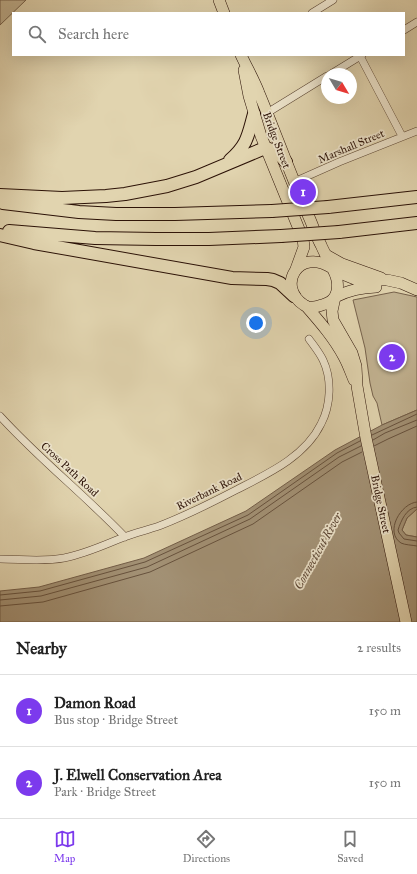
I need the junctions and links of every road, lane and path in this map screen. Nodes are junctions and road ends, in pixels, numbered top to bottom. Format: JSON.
{"nodes":[{"id":1,"x":219,"y":0,"type":"edge"},
{"id":2,"x":333,"y":0,"type":"edge"},
{"id":3,"x":224,"y":12,"type":"edge"},
{"id":4,"x":314,"y":12,"type":"edge"},
{"id":5,"x":417,"y":22,"type":"edge"},
{"id":6,"x":405,"y":29,"type":"edge"},
{"id":7,"x":242,"y":56,"type":"edge"},
{"id":8,"x":242,"y":56,"type":"edge"},
{"id":9,"x":361,"y":56,"type":"edge"},
{"id":10,"x":340,"y":68,"type":"edge"},
{"id":11,"x":321,"y":80,"type":"edge"},
{"id":12,"x":267,"y":113,"type":"junction"},
{"id":13,"x":254,"y":114,"type":"junction"},
{"id":14,"x":417,"y":131,"type":"edge"},
{"id":15,"x":402,"y":136,"type":"junction"},
{"id":16,"x":265,"y":148,"type":"junction"},
{"id":17,"x":286,"y":162,"type":"junction"},
{"id":18,"x":222,"y":166,"type":"junction"},
{"id":19,"x":294,"y":182,"type":"junction"},
{"id":20,"x":0,"y":195,"type":"edge"},
{"id":21,"x":417,"y":197,"type":"edge"},
{"id":22,"x":0,"y":203,"type":"edge"},
{"id":23,"x":417,"y":223,"type":"edge"},
{"id":24,"x":0,"y":230,"type":"edge"},
{"id":25,"x":0,"y":235,"type":"edge"},
{"id":26,"x":326,"y":255,"type":"junction"},
{"id":27,"x":296,"y":269,"type":"junction"},
{"id":28,"x":333,"y":270,"type":"junction"},
{"id":29,"x":387,"y":280,"type":"junction"},
{"id":30,"x":417,"y":291,"type":"edge"},
{"id":31,"x":294,"y":296,"type":"junction"},
{"id":32,"x":334,"y":297,"type":"junction"},
{"id":33,"x":306,"y":306,"type":"junction"},
{"id":34,"x":309,"y":339,"type":"dead end"},
{"id":35,"x":357,"y":386,"type":"junction"},
{"id":36,"x":0,"y":416,"type":"edge"},
{"id":37,"x":125,"y":537,"type":"junction"},
{"id":38,"x":0,"y":559,"type":"edge"},
{"id":39,"x":406,"y":622,"type":"edge"}],
"edges":[{"from":1,"to":3,"type":"main road"},
{"from":2,"to":4,"type":"street"},
{"from":5,"to":6,"type":"street"},
{"from":7,"to":12,"type":"main road","name":"Bridge Street"},
{"from":8,"to":13,"type":"main road","name":"Bridge Street"},
{"from":9,"to":10,"type":"street"},
{"from":9,"to":15,"type":"street"},
{"from":11,"to":12,"type":"street"},
{"from":12,"to":17,"type":"main road","name":"Bridge Street"},
{"from":13,"to":16,"type":"main road","name":"Bridge Street"},
{"from":13,"to":18,"type":"highway"},
{"from":14,"to":15,"type":"street","name":"Marshall Street"},
{"from":15,"to":19,"type":"street","name":"Marshall Street"},
{"from":16,"to":17,"type":"highway"},
{"from":16,"to":18,"type":"highway"},
{"from":16,"to":27,"type":"main road","name":"Bridge Street"},
{"from":17,"to":19,"type":"main road","name":"Bridge Street"},
{"from":18,"to":20,"type":"highway"},
{"from":19,"to":26,"type":"main road","name":"Bridge Street"},
{"from":21,"to":22,"type":"highway","bridge":true},
{"from":23,"to":24,"type":"highway","bridge":true},
{"from":25,"to":31,"type":"highway"},
{"from":26,"to":28,"type":"main road","name":"Bridge Street"},
{"from":26,"to":29,"type":"main road"},
{"from":27,"to":28,"type":"main road"},
{"from":27,"to":31,"type":"main road"},
{"from":28,"to":29,"type":"main road"},
{"from":28,"to":32,"type":"main road"},
{"from":29,"to":30,"type":"main road"},
{"from":30,"to":32,"type":"main road"},
{"from":31,"to":33,"type":"main road"},
{"from":32,"to":33,"type":"main road"},
{"from":32,"to":35,"type":"main road","name":"Bridge Street"},
{"from":33,"to":35,"type":"main road","name":"Bridge Street"},
{"from":34,"to":37,"type":"street","name":"Riverbank Road"},
{"from":35,"to":39,"type":"main road","name":"Bridge Street"},
{"from":36,"to":37,"type":"street","name":"Cross Path Road"},
{"from":37,"to":38,"type":"street","name":"Riverbank Road"}]}
